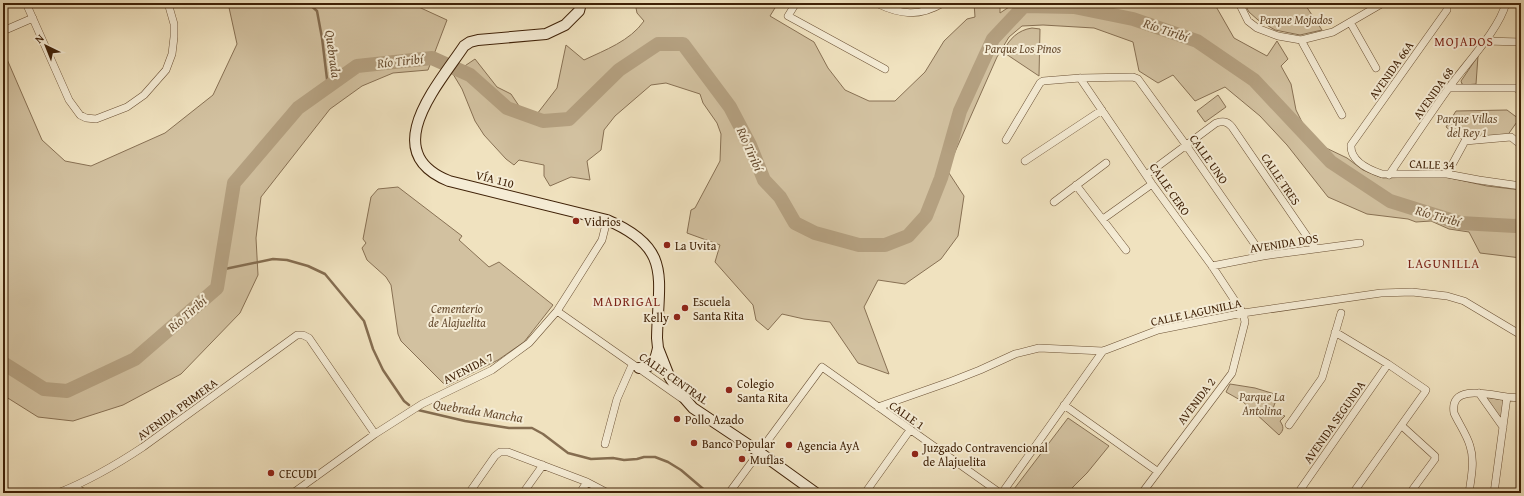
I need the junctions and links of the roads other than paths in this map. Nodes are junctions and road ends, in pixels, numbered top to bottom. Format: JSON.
{"nodes":[{"id":1,"x":26,"y":3,"type":"edge"},
{"id":2,"x":168,"y":3,"type":"edge"},
{"id":3,"x":581,"y":3,"type":"edge"},
{"id":4,"x":796,"y":3,"type":"edge"},
{"id":5,"x":876,"y":3,"type":"edge"},
{"id":6,"x":928,"y":3,"type":"edge"},
{"id":7,"x":943,"y":3,"type":"edge"},
{"id":8,"x":1239,"y":3,"type":"edge"},
{"id":9,"x":1383,"y":3,"type":"edge"},
{"id":10,"x":1447,"y":3,"type":"edge"},
{"id":11,"x":1506,"y":3,"type":"edge"},
{"id":12,"x":931,"y":10,"type":"junction"},
{"id":13,"x":33,"y":18,"type":"junction"},
{"id":14,"x":1350,"y":22,"type":"junction"},
{"id":15,"x":3,"y":31,"type":"edge"},
{"id":16,"x":1301,"y":40,"type":"junction"},
{"id":17,"x":1485,"y":41,"type":"junction"},
{"id":18,"x":1521,"y":42,"type":"edge"},
{"id":19,"x":1376,"y":68,"type":"dead end"},
{"id":20,"x":886,"y":69,"type":"dead end"},
{"id":21,"x":1080,"y":78,"type":"junction"},
{"id":22,"x":1448,"y":88,"type":"junction"},
{"id":23,"x":1521,"y":91,"type":"edge"},
{"id":24,"x":1102,"y":110,"type":"junction"},
{"id":25,"x":1342,"y":115,"type":"dead end"},
{"id":26,"x":1006,"y":140,"type":"dead end"},
{"id":27,"x":1186,"y":145,"type":"junction"},
{"id":28,"x":1521,"y":145,"type":"edge"},
{"id":29,"x":1351,"y":150,"type":"joint"},
{"id":30,"x":1025,"y":161,"type":"dead end"},
{"id":31,"x":1106,"y":163,"type":"dead end"},
{"id":32,"x":1447,"y":174,"type":"junction"},
{"id":33,"x":1146,"y":175,"type":"junction"},
{"id":34,"x":1390,"y":175,"type":"junction"},
{"id":35,"x":1152,"y":184,"type":"junction"},
{"id":36,"x":1076,"y":185,"type":"junction"},
{"id":37,"x":1521,"y":186,"type":"edge"},
{"id":38,"x":1054,"y":202,"type":"dead end"},
{"id":39,"x":1103,"y":219,"type":"junction"},
{"id":40,"x":607,"y":220,"type":"junction"},
{"id":41,"x":1360,"y":243,"type":"dead end"},
{"id":42,"x":1315,"y":248,"type":"junction"},
{"id":43,"x":1126,"y":250,"type":"dead end"},
{"id":44,"x":1262,"y":256,"type":"junction"},
{"id":45,"x":1212,"y":266,"type":"junction"},
{"id":46,"x":557,"y":311,"type":"junction"},
{"id":47,"x":1243,"y":313,"type":"junction"},
{"id":48,"x":1341,"y":313,"type":"dead end"},
{"id":49,"x":1335,"y":332,"type":"junction"},
{"id":50,"x":1521,"y":335,"type":"edge"},
{"id":51,"x":658,"y":348,"type":"junction"},
{"id":52,"x":1103,"y":351,"type":"junction"},
{"id":53,"x":1388,"y":364,"type":"junction"},
{"id":54,"x":635,"y":366,"type":"junction"},
{"id":55,"x":1479,"y":393,"type":"junction"},
{"id":56,"x":1507,"y":397,"type":"junction"},
{"id":57,"x":1521,"y":398,"type":"edge"},
{"id":58,"x":1064,"y":405,"type":"junction"},
{"id":59,"x":878,"y":407,"type":"junction"},
{"id":60,"x":694,"y":408,"type":"junction"},
{"id":61,"x":1289,"y":425,"type":"dead end"},
{"id":62,"x":1402,"y":426,"type":"junction"},
{"id":63,"x":1503,"y":427,"type":"junction"},
{"id":64,"x":910,"y":430,"type":"junction"},
{"id":65,"x":375,"y":434,"type":"junction"},
{"id":66,"x":605,"y":444,"type":"dead end"},
{"id":67,"x":759,"y":452,"type":"junction"},
{"id":68,"x":543,"y":465,"type":"junction"},
{"id":69,"x":1157,"y":471,"type":"junction"},
{"id":70,"x":587,"y":482,"type":"junction"},
{"id":71,"x":74,"y":487,"type":"junction"},
{"id":72,"x":58,"y":493,"type":"edge"},
{"id":73,"x":85,"y":493,"type":"edge"},
{"id":74,"x":293,"y":493,"type":"edge"},
{"id":75,"x":469,"y":493,"type":"edge"},
{"id":76,"x":523,"y":493,"type":"edge"},
{"id":77,"x":580,"y":493,"type":"edge"},
{"id":78,"x":608,"y":493,"type":"edge"},
{"id":79,"x":729,"y":493,"type":"edge"},
{"id":80,"x":816,"y":493,"type":"edge"},
{"id":81,"x":865,"y":493,"type":"edge"},
{"id":82,"x":1001,"y":493,"type":"edge"},
{"id":83,"x":1142,"y":493,"type":"edge"},
{"id":84,"x":1298,"y":493,"type":"edge"},
{"id":85,"x":1353,"y":493,"type":"edge"},
{"id":86,"x":1410,"y":493,"type":"edge"},
{"id":87,"x":1469,"y":493,"type":"edge"},
{"id":88,"x":1494,"y":493,"type":"edge"}],
"edges":[{"from":1,"to":13,"type":"street"},
{"from":2,"to":13,"type":"street"},
{"from":3,"to":40,"type":"main road","name":"VÍA 110"},
{"from":4,"to":20,"type":"street"},
{"from":5,"to":12,"type":"street"},
{"from":6,"to":12,"type":"street"},
{"from":7,"to":12,"type":"street"},
{"from":8,"to":16,"type":"street"},
{"from":9,"to":14,"type":"street"},
{"from":10,"to":29,"type":"street","name":"AVENIDA 66A"},
{"from":11,"to":17,"type":"street","name":"AVENIDA 68"},
{"from":13,"to":15,"type":"street"},
{"from":14,"to":16,"type":"street"},
{"from":14,"to":19,"type":"street"},
{"from":16,"to":25,"type":"street"},
{"from":17,"to":18,"type":"street"},
{"from":17,"to":22,"type":"street","name":"AVENIDA 68"},
{"from":21,"to":24,"type":"street","name":"CALLE CERO"},
{"from":21,"to":26,"type":"street"},
{"from":21,"to":27,"type":"street","name":"CALLE UNO"},
{"from":22,"to":23,"type":"street"},
{"from":22,"to":34,"type":"street","name":"AVENIDA 68"},
{"from":24,"to":30,"type":"street"},
{"from":24,"to":33,"type":"street","name":"CALLE CERO"},
{"from":27,"to":33,"type":"street"},
{"from":27,"to":42,"type":"street","name":"CALLE TRES"},
{"from":27,"to":44,"type":"street","name":"CALLE UNO"},
{"from":28,"to":32,"type":"street"},
{"from":29,"to":34,"type":"street","name":"CALLE 34"},
{"from":31,"to":36,"type":"street"},
{"from":32,"to":34,"type":"street","name":"CALLE 34"},
{"from":32,"to":37,"type":"street","name":"CALLE 34"},
{"from":33,"to":35,"type":"street","name":"CALLE CERO"},
{"from":35,"to":39,"type":"street"},
{"from":35,"to":45,"type":"street","name":"CALLE CERO"},
{"from":36,"to":38,"type":"street"},
{"from":36,"to":39,"type":"street"},
{"from":39,"to":43,"type":"street"},
{"from":40,"to":46,"type":"street","name":"AVENIDA 7"},
{"from":40,"to":51,"type":"main road","name":"VÍA 110"},
{"from":41,"to":42,"type":"street","name":"AVENIDA DOS"},
{"from":42,"to":44,"type":"street","name":"AVENIDA DOS"},
{"from":44,"to":45,"type":"street","name":"AVENIDA DOS"},
{"from":45,"to":47,"type":"street","name":"CALLE CERO"},
{"from":46,"to":54,"type":"street","name":"CALLE CENTRAL"},
{"from":46,"to":65,"type":"street","name":"AVENIDA 7"},
{"from":47,"to":50,"type":"street","name":"CALLE LAGUNILLA"},
{"from":47,"to":52,"type":"street","name":"CALLE LAGUNILLA"},
{"from":47,"to":69,"type":"street","name":"AVENIDA 2"},
{"from":48,"to":49,"type":"street"},
{"from":49,"to":53,"type":"street"},
{"from":49,"to":61,"type":"street"},
{"from":51,"to":54,"type":"main road"},
{"from":51,"to":60,"type":"main road","name":"VÍA 110"},
{"from":52,"to":58,"type":"street"},
{"from":52,"to":59,"type":"street","name":"CALLE LAGUNILLA"},
{"from":53,"to":62,"type":"street"},
{"from":53,"to":84,"type":"street","name":"AVENIDA SEGUNDA"},
{"from":54,"to":60,"type":"street","name":"CALLE CENTRAL"},
{"from":54,"to":66,"type":"street"},
{"from":55,"to":56,"type":"street"},
{"from":55,"to":63,"type":"street"},
{"from":55,"to":87,"type":"street"},
{"from":56,"to":57,"type":"street"},
{"from":56,"to":63,"type":"street"},
{"from":58,"to":69,"type":"street"},
{"from":58,"to":82,"type":"street"},
{"from":59,"to":64,"type":"street","name":"CALLE 1"},
{"from":59,"to":67,"type":"street","name":"CALLE 1"},
{"from":60,"to":67,"type":"main road","name":"CALLE CENTRAL"},
{"from":62,"to":85,"type":"street"},
{"from":62,"to":86,"type":"street"},
{"from":63,"to":88,"type":"street"},
{"from":64,"to":81,"type":"street"},
{"from":64,"to":82,"type":"street","name":"CALLE 1"},
{"from":65,"to":71,"type":"street","name":"AVENIDA PRIMERA"},
{"from":65,"to":74,"type":"street","name":"AVENIDA 7"},
{"from":67,"to":79,"type":"street"},
{"from":67,"to":80,"type":"main road","name":"CALLE CENTRAL"},
{"from":68,"to":70,"type":"street"},
{"from":68,"to":75,"type":"street"},
{"from":68,"to":76,"type":"street"},
{"from":69,"to":83,"type":"street","name":"AVENIDA 2"},
{"from":70,"to":77,"type":"street"},
{"from":70,"to":78,"type":"street"},
{"from":71,"to":72,"type":"street","name":"AVENIDA PRIMERA"},
{"from":71,"to":73,"type":"street"}]}
